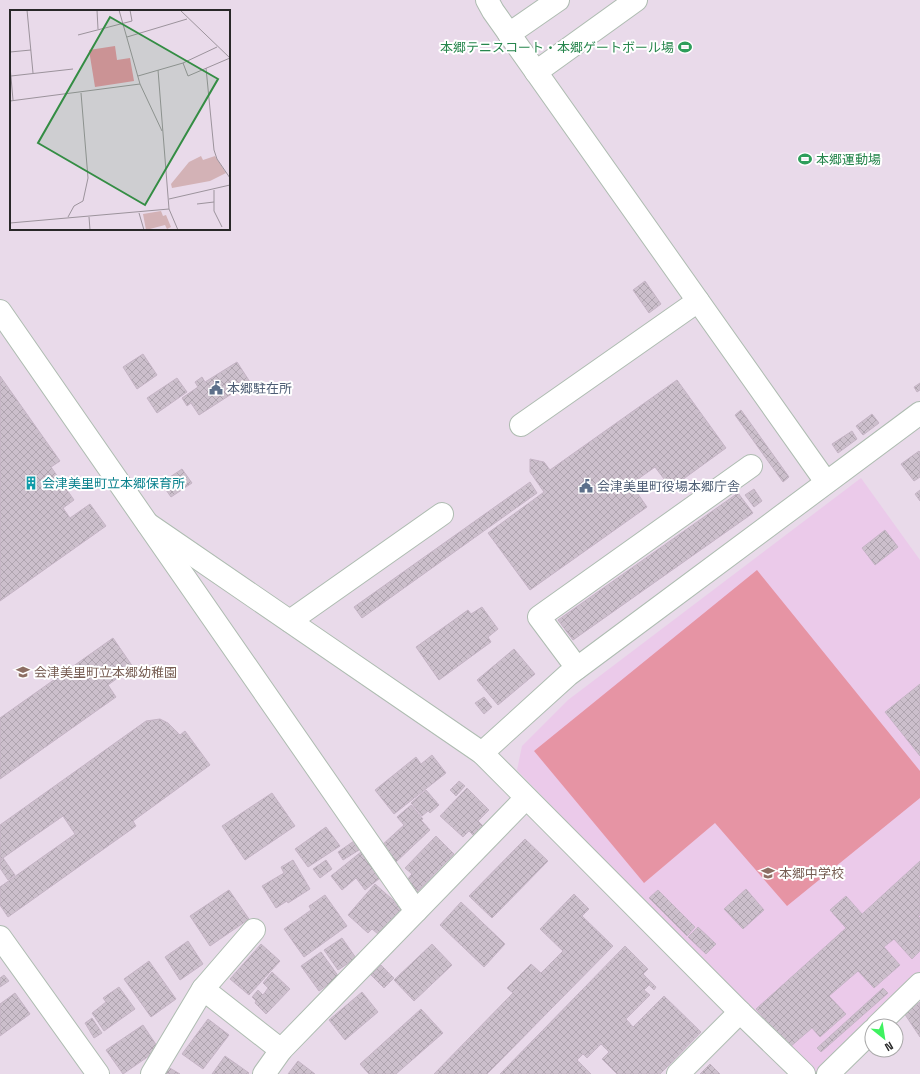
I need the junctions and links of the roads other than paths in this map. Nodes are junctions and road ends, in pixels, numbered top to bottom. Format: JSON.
{"nodes":[{"id":1,"x":487,"y":0,"type":"edge"},
{"id":2,"x":558,"y":0,"type":"edge"},
{"id":3,"x":636,"y":0,"type":"edge"},
{"id":4,"x":509,"y":34,"type":"junction"},
{"id":5,"x":536,"y":72,"type":"junction"},
{"id":6,"x":698,"y":301,"type":"junction"},
{"id":7,"x":0,"y":311,"type":"edge"},
{"id":8,"x":920,"y":413,"type":"edge"},
{"id":9,"x":522,"y":425,"type":"dead end"},
{"id":10,"x":751,"y":466,"type":"dead end"},
{"id":11,"x":826,"y":482,"type":"junction"},
{"id":12,"x":442,"y":514,"type":"dead end"},
{"id":13,"x":148,"y":524,"type":"junction"},
{"id":14,"x":290,"y":621,"type":"junction"},
{"id":15,"x":577,"y":668,"type":"junction"},
{"id":16,"x":482,"y":753,"type":"junction"},
{"id":17,"x":526,"y":798,"type":"junction"},
{"id":18,"x":416,"y":911,"type":"junction"},
{"id":19,"x":254,"y":930,"type":"dead end"},
{"id":20,"x":0,"y":937,"type":"edge"},
{"id":21,"x":920,"y":984,"type":"edge"},
{"id":22,"x":203,"y":989,"type":"junction"},
{"id":23,"x":740,"y":1012,"type":"junction"},
{"id":24,"x":885,"y":1018,"type":"edge"},
{"id":25,"x":864,"y":1039,"type":"edge"},
{"id":26,"x":281,"y":1050,"type":"junction"},
{"id":27,"x":98,"y":1074,"type":"edge"},
{"id":28,"x":152,"y":1074,"type":"edge"},
{"id":29,"x":264,"y":1074,"type":"edge"},
{"id":30,"x":678,"y":1074,"type":"edge"},
{"id":31,"x":804,"y":1074,"type":"edge"},
{"id":32,"x":828,"y":1074,"type":"edge"}],
"edges":[{"from":1,"to":4,"type":"street"},
{"from":2,"to":4,"type":"street"},
{"from":3,"to":5,"type":"street"},
{"from":4,"to":5,"type":"street"},
{"from":5,"to":6,"type":"street"},
{"from":6,"to":9,"type":"street"},
{"from":6,"to":11,"type":"street"},
{"from":7,"to":13,"type":"street"},
{"from":8,"to":11,"type":"street"},
{"from":10,"to":15,"type":"street"},
{"from":11,"to":15,"type":"street"},
{"from":12,"to":14,"type":"street"},
{"from":13,"to":14,"type":"street"},
{"from":13,"to":18,"type":"street"},
{"from":14,"to":16,"type":"street"},
{"from":15,"to":16,"type":"street"},
{"from":16,"to":17,"type":"street"},
{"from":17,"to":18,"type":"street"},
{"from":17,"to":23,"type":"street"},
{"from":18,"to":26,"type":"street"},
{"from":19,"to":22,"type":"street"},
{"from":20,"to":27,"type":"street"},
{"from":21,"to":24,"type":"street"},
{"from":22,"to":26,"type":"street"},
{"from":22,"to":28,"type":"street"},
{"from":23,"to":30,"type":"street"},
{"from":23,"to":31,"type":"street"},
{"from":25,"to":32,"type":"street"},
{"from":26,"to":29,"type":"street"}]}
